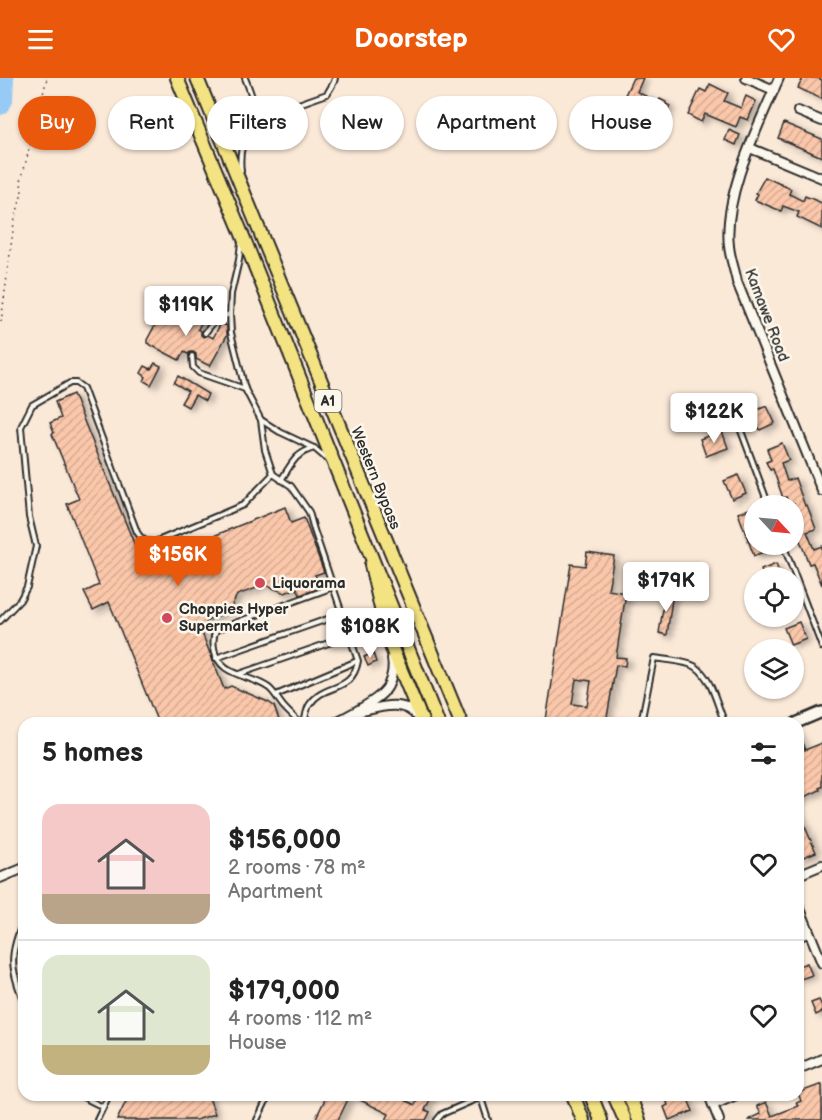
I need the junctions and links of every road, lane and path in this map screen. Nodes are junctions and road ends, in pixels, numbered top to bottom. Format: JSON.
{"nodes":[{"id":1,"x":47,"y":78,"type":"edge"},
{"id":2,"x":177,"y":78,"type":"edge"},
{"id":3,"x":197,"y":78,"type":"edge"},
{"id":4,"x":245,"y":78,"type":"edge"},
{"id":5,"x":335,"y":78,"type":"edge"},
{"id":6,"x":746,"y":78,"type":"edge"},
{"id":7,"x":779,"y":78,"type":"edge"},
{"id":8,"x":774,"y":90,"type":"junction"},
{"id":9,"x":252,"y":96,"type":"edge"},
{"id":10,"x":308,"y":101,"type":"edge"},
{"id":11,"x":798,"y":111,"type":"dead end"},
{"id":12,"x":822,"y":122,"type":"edge"},
{"id":13,"x":750,"y":148,"type":"junction"},
{"id":14,"x":242,"y":150,"type":"edge"},
{"id":15,"x":822,"y":178,"type":"edge"},
{"id":16,"x":246,"y":195,"type":"junction"},
{"id":17,"x":242,"y":234,"type":"junction"},
{"id":18,"x":230,"y":314,"type":"junction"},
{"id":19,"x":1,"y":322,"type":"edge"},
{"id":20,"x":205,"y":333,"type":"dead end"},
{"id":21,"x":192,"y":356,"type":"dead end"},
{"id":22,"x":245,"y":389,"type":"junction"},
{"id":23,"x":261,"y":420,"type":"junction"},
{"id":24,"x":737,"y":420,"type":"dead end"},
{"id":25,"x":314,"y":448,"type":"junction"},
{"id":26,"x":336,"y":470,"type":"junction"},
{"id":27,"x":273,"y":474,"type":"junction"},
{"id":28,"x":281,"y":480,"type":"junction"},
{"id":29,"x":822,"y":491,"type":"edge"},
{"id":30,"x":765,"y":495,"type":"edge"},
{"id":31,"x":365,"y":542,"type":"junction"},
{"id":32,"x":787,"y":555,"type":"edge"},
{"id":33,"x":333,"y":587,"type":"junction"},
{"id":34,"x":342,"y":614,"type":"junction"},
{"id":35,"x":0,"y":621,"type":"edge"},
{"id":36,"x":349,"y":636,"type":"junction"},
{"id":37,"x":388,"y":639,"type":"junction"},
{"id":38,"x":822,"y":647,"type":"edge"},
{"id":39,"x":216,"y":658,"type":"junction"},
{"id":40,"x":358,"y":661,"type":"junction"},
{"id":41,"x":238,"y":675,"type":"junction"},
{"id":42,"x":276,"y":696,"type":"junction"},
{"id":43,"x":822,"y":712,"type":"edge"},
{"id":44,"x":354,"y":713,"type":"junction"},
{"id":45,"x":295,"y":717,"type":"edge"},
{"id":46,"x":304,"y":717,"type":"edge"},
{"id":47,"x":346,"y":717,"type":"edge"},
{"id":48,"x":417,"y":717,"type":"edge"},
{"id":49,"x":420,"y":717,"type":"edge"},
{"id":50,"x":436,"y":717,"type":"edge"},
{"id":51,"x":459,"y":717,"type":"edge"},
{"id":52,"x":643,"y":717,"type":"edge"},
{"id":53,"x":723,"y":717,"type":"edge"},
{"id":54,"x":804,"y":720,"type":"edge"},
{"id":55,"x":822,"y":865,"type":"edge"},
{"id":56,"x":18,"y":870,"type":"edge"},
{"id":57,"x":804,"y":872,"type":"edge"},
{"id":58,"x":0,"y":878,"type":"edge"},
{"id":59,"x":804,"y":919,"type":"edge"},
{"id":60,"x":809,"y":932,"type":"junction"},
{"id":61,"x":18,"y":934,"type":"edge"},
{"id":62,"x":804,"y":934,"type":"edge"},
{"id":63,"x":822,"y":963,"type":"edge"},
{"id":64,"x":18,"y":988,"type":"edge"},
{"id":65,"x":822,"y":1059,"type":"edge"},
{"id":66,"x":804,"y":1066,"type":"edge"},
{"id":67,"x":91,"y":1101,"type":"edge"},
{"id":68,"x":106,"y":1101,"type":"edge"},
{"id":69,"x":266,"y":1101,"type":"edge"},
{"id":70,"x":469,"y":1101,"type":"edge"},
{"id":71,"x":482,"y":1101,"type":"edge"},
{"id":72,"x":575,"y":1101,"type":"edge"},
{"id":73,"x":593,"y":1101,"type":"edge"},
{"id":74,"x":616,"y":1101,"type":"edge"},
{"id":75,"x":631,"y":1101,"type":"edge"},
{"id":76,"x":711,"y":1101,"type":"edge"},
{"id":77,"x":722,"y":1101,"type":"edge"},
{"id":78,"x":713,"y":1105,"type":"junction"},
{"id":79,"x":103,"y":1107,"type":"junction"},
{"id":80,"x":97,"y":1120,"type":"edge"},
{"id":81,"x":257,"y":1120,"type":"edge"},
{"id":82,"x":437,"y":1120,"type":"edge"},
{"id":83,"x":488,"y":1120,"type":"edge"},
{"id":84,"x":583,"y":1120,"type":"edge"},
{"id":85,"x":601,"y":1120,"type":"edge"},
{"id":86,"x":624,"y":1120,"type":"edge"},
{"id":87,"x":639,"y":1120,"type":"edge"},
{"id":88,"x":719,"y":1120,"type":"edge"}],
"edges":[{"from":1,"to":19,"type":"path"},
{"from":2,"to":17,"type":"main road","number":"A1"},
{"from":3,"to":16,"type":"main road","name":"Western Bypass","number":"A1"},
{"from":4,"to":9,"type":"lane"},
{"from":5,"to":10,"type":"lane"},
{"from":6,"to":8,"type":"street"},
{"from":7,"to":8,"type":"street","name":"Kamawe Road"},
{"from":8,"to":13,"type":"street","name":"Kamawe Road"},
{"from":11,"to":12,"type":"street"},
{"from":13,"to":15,"type":"street"},
{"from":13,"to":29,"type":"street","name":"Kamawe Road"},
{"from":14,"to":16,"type":"lane"},
{"from":16,"to":51,"type":"main road","name":"Western Bypass","number":"A1"},
{"from":17,"to":18,"type":"lane"},
{"from":17,"to":26,"type":"main road","number":"A1"},
{"from":18,"to":20,"type":"lane"},
{"from":18,"to":22,"type":"lane"},
{"from":21,"to":22,"type":"lane"},
{"from":22,"to":23,"type":"lane"},
{"from":23,"to":25,"type":"lane"},
{"from":23,"to":27,"type":"lane"},
{"from":24,"to":30,"type":"lane"},
{"from":25,"to":26,"type":"lane"},
{"from":25,"to":28,"type":"lane"},
{"from":26,"to":31,"type":"main road","number":"A1"},
{"from":27,"to":28,"type":"lane"},
{"from":27,"to":35,"type":"lane"},
{"from":28,"to":33,"type":"lane"},
{"from":31,"to":37,"type":"main road"},
{"from":31,"to":50,"type":"main road","number":"A1"},
{"from":32,"to":38,"type":"lane"},
{"from":33,"to":34,"type":"lane"},
{"from":33,"to":39,"type":"lane"},
{"from":34,"to":36,"type":"lane"},
{"from":34,"to":39,"type":"lane"},
{"from":36,"to":40,"type":"lane"},
{"from":36,"to":41,"type":"lane"},
{"from":37,"to":44,"type":"street"},
{"from":37,"to":49,"type":"main road"},
{"from":39,"to":41,"type":"lane"},
{"from":40,"to":42,"type":"lane"},
{"from":40,"to":46,"type":"lane"},
{"from":41,"to":42,"type":"lane"},
{"from":42,"to":45,"type":"lane"},
{"from":43,"to":54,"type":"street"},
{"from":44,"to":47,"type":"street"},
{"from":44,"to":48,"type":"street"},
{"from":52,"to":53,"type":"lane"},
{"from":55,"to":57,"type":"street"},
{"from":56,"to":58,"type":"street"},
{"from":59,"to":60,"type":"street"},
{"from":60,"to":62,"type":"street"},
{"from":60,"to":63,"type":"street"},
{"from":61,"to":64,"type":"lane"},
{"from":65,"to":66,"type":"street"},
{"from":67,"to":79,"type":"lane"},
{"from":68,"to":79,"type":"lane"},
{"from":69,"to":81,"type":"lane"},
{"from":70,"to":82,"type":"lane"},
{"from":71,"to":83,"type":"lane"},
{"from":72,"to":84,"type":"main road"},
{"from":73,"to":85,"type":"main road"},
{"from":74,"to":86,"type":"main road"},
{"from":75,"to":87,"type":"main road"},
{"from":76,"to":78,"type":"street"},
{"from":77,"to":78,"type":"street"},
{"from":78,"to":88,"type":"street"},
{"from":79,"to":80,"type":"lane"}]}
